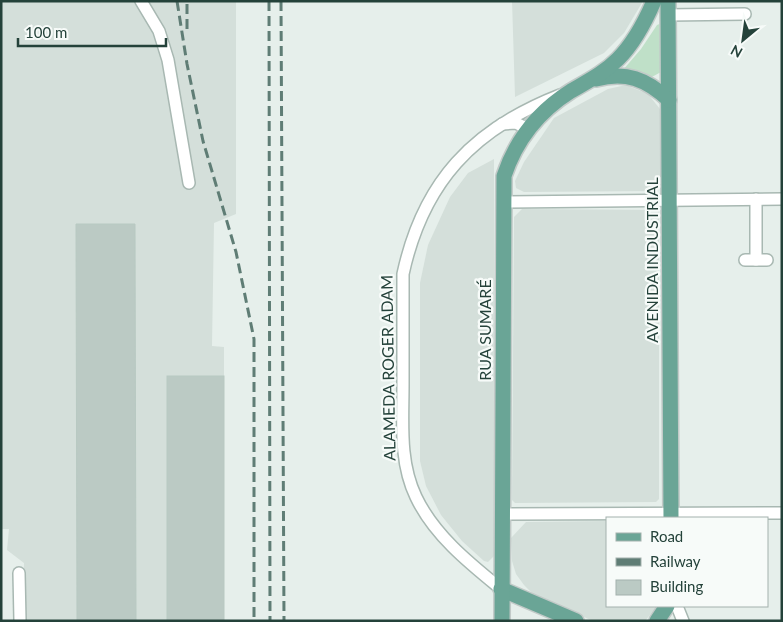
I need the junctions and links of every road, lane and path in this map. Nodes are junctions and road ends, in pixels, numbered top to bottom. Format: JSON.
{"nodes":[{"id":1,"x":141,"y":1,"type":"edge"},
{"id":2,"x":654,"y":1,"type":"edge"},
{"id":3,"x":668,"y":8,"type":"edge"},
{"id":4,"x":745,"y":14,"type":"dead end"},
{"id":5,"x":594,"y":79,"type":"junction"},
{"id":6,"x":572,"y":91,"type":"junction"},
{"id":7,"x":669,"y":100,"type":"junction"},
{"id":8,"x":500,"y":124,"type":"junction"},
{"id":9,"x":528,"y":128,"type":"junction"},
{"id":10,"x":188,"y":183,"type":"dead end"},
{"id":11,"x":756,"y":199,"type":"junction"},
{"id":12,"x":782,"y":199,"type":"edge"},
{"id":13,"x":669,"y":200,"type":"junction"},
{"id":14,"x":503,"y":202,"type":"junction"},
{"id":15,"x":756,"y":260,"type":"dead end"},
{"id":16,"x":782,"y":513,"type":"edge"},
{"id":17,"x":503,"y":514,"type":"junction"},
{"id":18,"x":671,"y":515,"type":"edge"},
{"id":19,"x":502,"y":558,"type":"junction"},
{"id":20,"x":19,"y":573,"type":"dead end"},
{"id":21,"x":501,"y":589,"type":"junction"},
{"id":22,"x":524,"y":598,"type":"junction"},
{"id":23,"x":667,"y":607,"type":"edge"},
{"id":24,"x":668,"y":607,"type":"edge"},
{"id":25,"x":677,"y":607,"type":"edge"},
{"id":26,"x":502,"y":618,"type":"edge"},
{"id":27,"x":573,"y":620,"type":"edge"},
{"id":28,"x":20,"y":621,"type":"edge"},
{"id":29,"x":657,"y":621,"type":"edge"},
{"id":30,"x":669,"y":621,"type":"edge"},
{"id":31,"x":683,"y":621,"type":"edge"}],
"edges":[{"from":1,"to":10,"type":"street"},
{"from":2,"to":5,"type":"main road","name":"RUA SUMARÉ"},
{"from":3,"to":4,"type":"street"},
{"from":3,"to":7,"type":"main road","name":"AVENIDA INDUSTRIAL"},
{"from":5,"to":6,"type":"main road","name":"RUA SUMARÉ"},
{"from":5,"to":7,"type":"main road","name":"RUA SUMARÉ"},
{"from":6,"to":8,"type":"street","name":"ALAMEDA ROGER ADAM"},
{"from":6,"to":9,"type":"main road","name":"RUA SUMARÉ"},
{"from":7,"to":13,"type":"main road","name":"AVENIDA INDUSTRIAL"},
{"from":8,"to":9,"type":"street"},
{"from":8,"to":21,"type":"street","name":"ALAMEDA ROGER ADAM"},
{"from":9,"to":14,"type":"main road","name":"RUA SUMARÉ"},
{"from":11,"to":12,"type":"street"},
{"from":11,"to":13,"type":"street"},
{"from":11,"to":15,"type":"street"},
{"from":13,"to":14,"type":"street"},
{"from":13,"to":18,"type":"main road","name":"AVENIDA INDUSTRIAL"},
{"from":14,"to":17,"type":"main road","name":"RUA SUMARÉ"},
{"from":16,"to":18,"type":"street"},
{"from":17,"to":18,"type":"street"},
{"from":17,"to":19,"type":"main road","name":"RUA SUMARÉ"},
{"from":19,"to":21,"type":"main road","name":"RUA SUMARÉ"},
{"from":19,"to":22,"type":"main road"},
{"from":20,"to":28,"type":"street"},
{"from":21,"to":22,"type":"main road","name":"ALAMEDA ROGER ADAM"},
{"from":21,"to":26,"type":"main road","name":"RUA SUMARÉ"},
{"from":22,"to":26,"type":"main road"},
{"from":22,"to":27,"type":"main road","name":"ALAMEDA ROGER ADAM"},
{"from":23,"to":29,"type":"main road"},
{"from":24,"to":30,"type":"main road"},
{"from":25,"to":31,"type":"street"}]}
